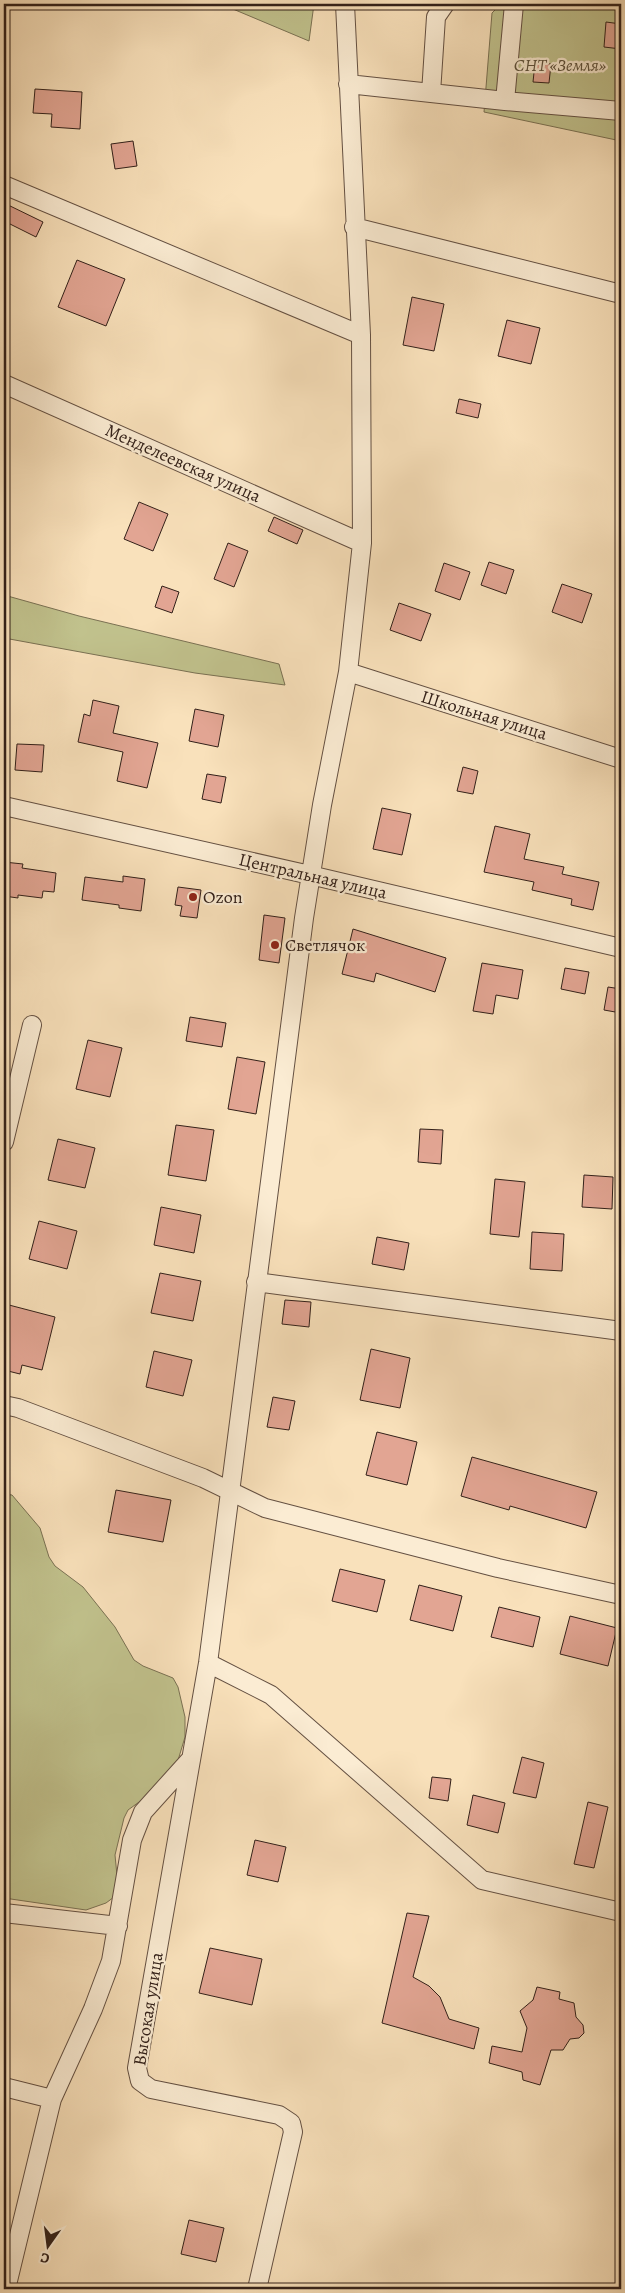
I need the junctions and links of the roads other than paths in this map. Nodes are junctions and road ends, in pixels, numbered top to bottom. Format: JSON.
{"nodes":[{"id":1,"x":345,"y":4,"type":"edge"},
{"id":2,"x":445,"y":4,"type":"edge"},
{"id":3,"x":514,"y":4,"type":"edge"},
{"id":4,"x":348,"y":84,"type":"junction"},
{"id":5,"x":432,"y":93,"type":"junction"},
{"id":6,"x":505,"y":101,"type":"junction"},
{"id":7,"x":621,"y":111,"type":"edge"},
{"id":8,"x":4,"y":186,"type":"edge"},
{"id":9,"x":354,"y":227,"type":"junction"},
{"id":10,"x":621,"y":294,"type":"edge"},
{"id":11,"x":361,"y":335,"type":"junction"},
{"id":12,"x":4,"y":384,"type":"edge"},
{"id":13,"x":362,"y":543,"type":"junction"},
{"id":14,"x":348,"y":672,"type":"junction"},
{"id":15,"x":621,"y":758,"type":"edge"},
{"id":16,"x":4,"y":806,"type":"edge"},
{"id":17,"x":310,"y":874,"type":"junction"},
{"id":18,"x":621,"y":948,"type":"edge"},
{"id":19,"x":32,"y":1024,"type":"dead end"},
{"id":20,"x":4,"y":1142,"type":"edge"},
{"id":21,"x":256,"y":1282,"type":"junction"},
{"id":22,"x":621,"y":1331,"type":"edge"},
{"id":23,"x":4,"y":1405,"type":"edge"},
{"id":24,"x":230,"y":1493,"type":"junction"},
{"id":25,"x":621,"y":1595,"type":"edge"},
{"id":26,"x":208,"y":1663,"type":"junction"},
{"id":27,"x":189,"y":1761,"type":"junction"},
{"id":28,"x":621,"y":1912,"type":"edge"},
{"id":29,"x":4,"y":1913,"type":"edge"},
{"id":30,"x":118,"y":1926,"type":"junction"},
{"id":31,"x":4,"y":2087,"type":"edge"},
{"id":32,"x":52,"y":2099,"type":"junction"},
{"id":33,"x":6,"y":2289,"type":"edge"},
{"id":34,"x":257,"y":2289,"type":"edge"}],
"edges":[{"from":1,"to":4,"type":"street","name":"Высокая улица"},
{"from":2,"to":5,"type":"street"},
{"from":3,"to":6,"type":"street"},
{"from":4,"to":5,"type":"street"},
{"from":4,"to":9,"type":"street","name":"Высокая улица"},
{"from":5,"to":6,"type":"street"},
{"from":6,"to":7,"type":"street"},
{"from":8,"to":11,"type":"street"},
{"from":9,"to":10,"type":"street"},
{"from":9,"to":11,"type":"street","name":"Высокая улица"},
{"from":11,"to":13,"type":"street","name":"Высокая улица"},
{"from":12,"to":13,"type":"street","name":"Менделеевская улица"},
{"from":13,"to":14,"type":"street","name":"Высокая улица"},
{"from":14,"to":15,"type":"street","name":"Школьная улица"},
{"from":14,"to":17,"type":"street","name":"Высокая улица"},
{"from":16,"to":17,"type":"street","name":"Центральная улица"},
{"from":17,"to":18,"type":"street","name":"Центральная улица"},
{"from":17,"to":21,"type":"street","name":"Высокая улица"},
{"from":19,"to":20,"type":"street"},
{"from":21,"to":22,"type":"street"},
{"from":21,"to":24,"type":"street","name":"Высокая улица"},
{"from":23,"to":24,"type":"street"},
{"from":24,"to":25,"type":"street"},
{"from":24,"to":26,"type":"street","name":"Высокая улица"},
{"from":26,"to":27,"type":"street","name":"Высокая улица"},
{"from":26,"to":28,"type":"street"},
{"from":27,"to":30,"type":"street"},
{"from":27,"to":34,"type":"street","name":"Высокая улица"},
{"from":29,"to":30,"type":"street"},
{"from":30,"to":32,"type":"street"},
{"from":31,"to":32,"type":"street"},
{"from":32,"to":33,"type":"street"}]}
